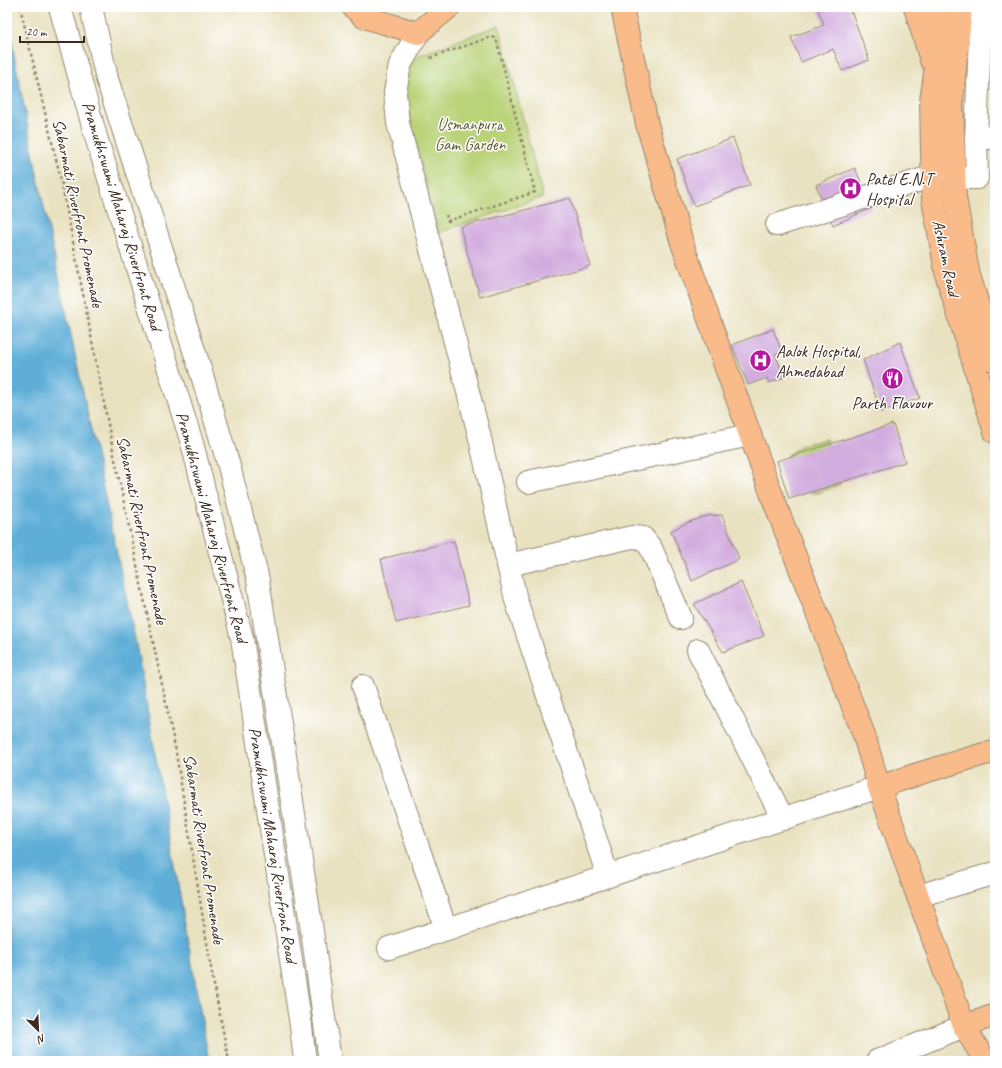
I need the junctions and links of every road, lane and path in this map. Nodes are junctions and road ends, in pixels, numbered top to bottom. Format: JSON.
{"nodes":[{"id":1,"x":20,"y":7,"type":"edge"},
{"id":2,"x":60,"y":7,"type":"edge"},
{"id":3,"x":90,"y":7,"type":"edge"},
{"id":4,"x":353,"y":7,"type":"edge"},
{"id":5,"x":448,"y":7,"type":"edge"},
{"id":6,"x":622,"y":7,"type":"edge"},
{"id":7,"x":915,"y":7,"type":"edge"},
{"id":8,"x":939,"y":7,"type":"edge"},
{"id":9,"x":974,"y":10,"type":"edge"},
{"id":10,"x":418,"y":33,"type":"junction"},
{"id":11,"x":426,"y":59,"type":"dead end"},
{"id":12,"x":935,"y":74,"type":"junction"},
{"id":13,"x":985,"y":138,"type":"edge"},
{"id":14,"x":933,"y":176,"type":"junction"},
{"id":15,"x":954,"y":178,"type":"junction"},
{"id":16,"x":446,"y":214,"type":"dead end"},
{"id":17,"x":777,"y":225,"type":"dead end"},
{"id":18,"x":995,"y":361,"type":"edge"},
{"id":19,"x":995,"y":432,"type":"edge"},
{"id":20,"x":750,"y":435,"type":"junction"},
{"id":21,"x":528,"y":482,"type":"dead end"},
{"id":22,"x":508,"y":565,"type":"junction"},
{"id":23,"x":681,"y":618,"type":"dead end"},
{"id":24,"x":698,"y":650,"type":"dead end"},
{"id":25,"x":363,"y":686,"type":"dead end"},
{"id":26,"x":995,"y":752,"type":"edge"},
{"id":27,"x":879,"y":787,"type":"junction"},
{"id":28,"x":783,"y":819,"type":"junction"},
{"id":29,"x":995,"y":873,"type":"edge"},
{"id":30,"x":608,"y":876,"type":"junction"},
{"id":31,"x":918,"y":896,"type":"junction"},
{"id":32,"x":446,"y":929,"type":"junction"},
{"id":33,"x":388,"y":948,"type":"dead end"},
{"id":34,"x":995,"y":1015,"type":"edge"},
{"id":35,"x":964,"y":1026,"type":"junction"},
{"id":36,"x":229,"y":1061,"type":"edge"},
{"id":37,"x":305,"y":1061,"type":"edge"},
{"id":38,"x":330,"y":1061,"type":"edge"},
{"id":39,"x":877,"y":1061,"type":"edge"},
{"id":40,"x":985,"y":1061,"type":"edge"}],
"edges":[{"from":1,"to":36,"type":"path","name":"Sabarmati Riverfront Promenade"},
{"from":2,"to":37,"type":"street","name":"Pramukhswami Maharaj Riverfront Road"},
{"from":3,"to":38,"type":"street"},
{"from":4,"to":10,"type":"main road"},
{"from":5,"to":10,"type":"main road"},
{"from":6,"to":20,"type":"main road"},
{"from":7,"to":12,"type":"main road"},
{"from":8,"to":12,"type":"main road","name":"Ashram Road"},
{"from":9,"to":13,"type":"street"},
{"from":9,"to":15,"type":"main road","name":"Ashram Road"},
{"from":10,"to":22,"type":"street"},
{"from":11,"to":16,"type":"path"},
{"from":12,"to":14,"type":"main road","name":"Ashram Road"},
{"from":13,"to":15,"type":"street"},
{"from":14,"to":17,"type":"street"},
{"from":14,"to":19,"type":"main road","name":"Ashram Road"},
{"from":15,"to":18,"type":"main road","name":"Ashram Road"},
{"from":20,"to":21,"type":"street"},
{"from":20,"to":27,"type":"main road"},
{"from":22,"to":23,"type":"street"},
{"from":22,"to":30,"type":"street"},
{"from":24,"to":28,"type":"street"},
{"from":25,"to":32,"type":"street"},
{"from":26,"to":27,"type":"main road"},
{"from":27,"to":28,"type":"street"},
{"from":27,"to":31,"type":"main road"},
{"from":28,"to":30,"type":"street"},
{"from":29,"to":31,"type":"street"},
{"from":30,"to":32,"type":"street"},
{"from":31,"to":35,"type":"main road"},
{"from":32,"to":33,"type":"street"},
{"from":34,"to":35,"type":"main road"},
{"from":35,"to":39,"type":"street"},
{"from":35,"to":40,"type":"main road"}]}
